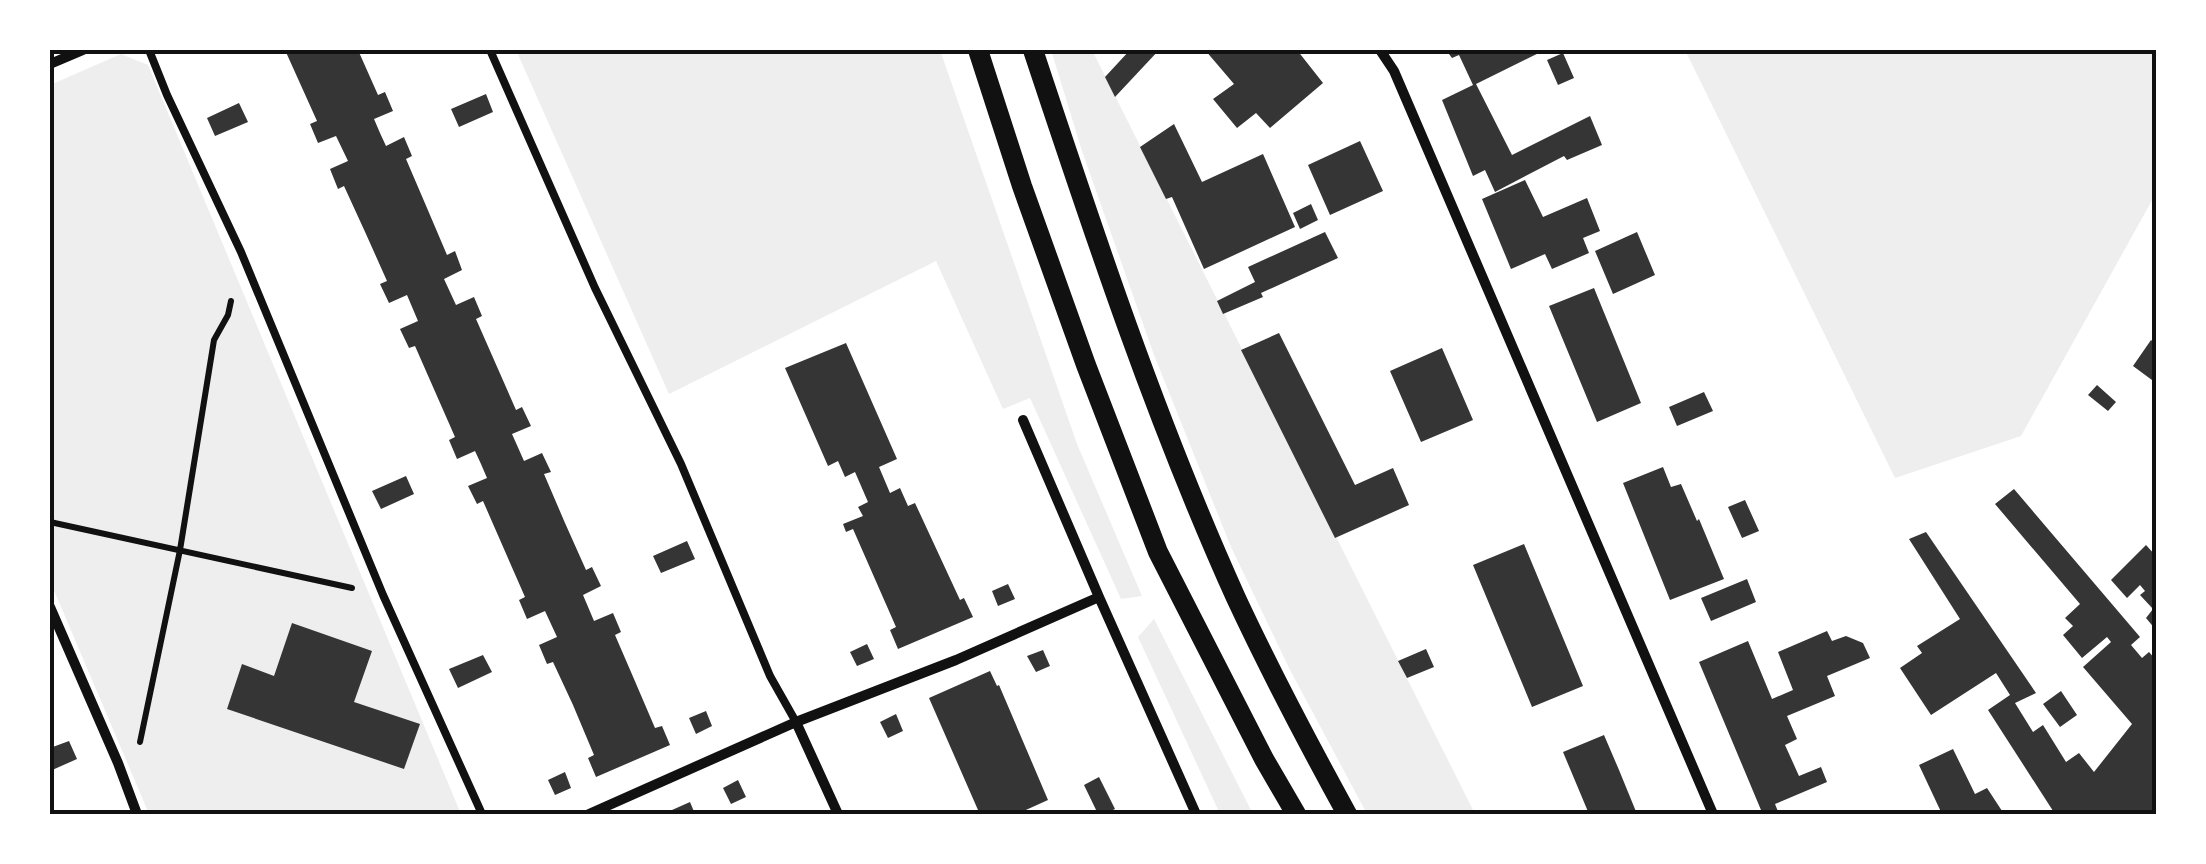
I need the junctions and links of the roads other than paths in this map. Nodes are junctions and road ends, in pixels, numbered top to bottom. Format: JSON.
{"nodes":[{"id":1,"x":83,"y":50,"type":"edge"},
{"id":2,"x":149,"y":50,"type":"edge"},
{"id":3,"x":490,"y":50,"type":"edge"},
{"id":4,"x":978,"y":50,"type":"edge"},
{"id":5,"x":1033,"y":50,"type":"edge"},
{"id":6,"x":1380,"y":50,"type":"edge"},
{"id":7,"x":50,"y":64,"type":"edge"},
{"id":8,"x":1023,"y":420,"type":"dead end"},
{"id":9,"x":1099,"y":598,"type":"junction"},
{"id":10,"x":50,"y":607,"type":"edge"},
{"id":11,"x":796,"y":722,"type":"junction"},
{"id":12,"x":136,"y":814,"type":"edge"},
{"id":13,"x":482,"y":814,"type":"edge"},
{"id":14,"x":589,"y":814,"type":"edge"},
{"id":15,"x":838,"y":814,"type":"edge"},
{"id":16,"x":1196,"y":814,"type":"edge"},
{"id":17,"x":1296,"y":814,"type":"edge"},
{"id":18,"x":1347,"y":814,"type":"edge"},
{"id":19,"x":1713,"y":814,"type":"edge"}],
"edges":[{"from":1,"to":7,"type":"street"},
{"from":2,"to":13,"type":"lane"},
{"from":3,"to":11,"type":"lane"},
{"from":4,"to":17,"type":"main road"},
{"from":5,"to":18,"type":"main road"},
{"from":6,"to":19,"type":"street"},
{"from":8,"to":9,"type":"street"},
{"from":9,"to":11,"type":"street"},
{"from":9,"to":16,"type":"street"},
{"from":10,"to":12,"type":"street"},
{"from":11,"to":14,"type":"street"},
{"from":11,"to":15,"type":"street"}]}
